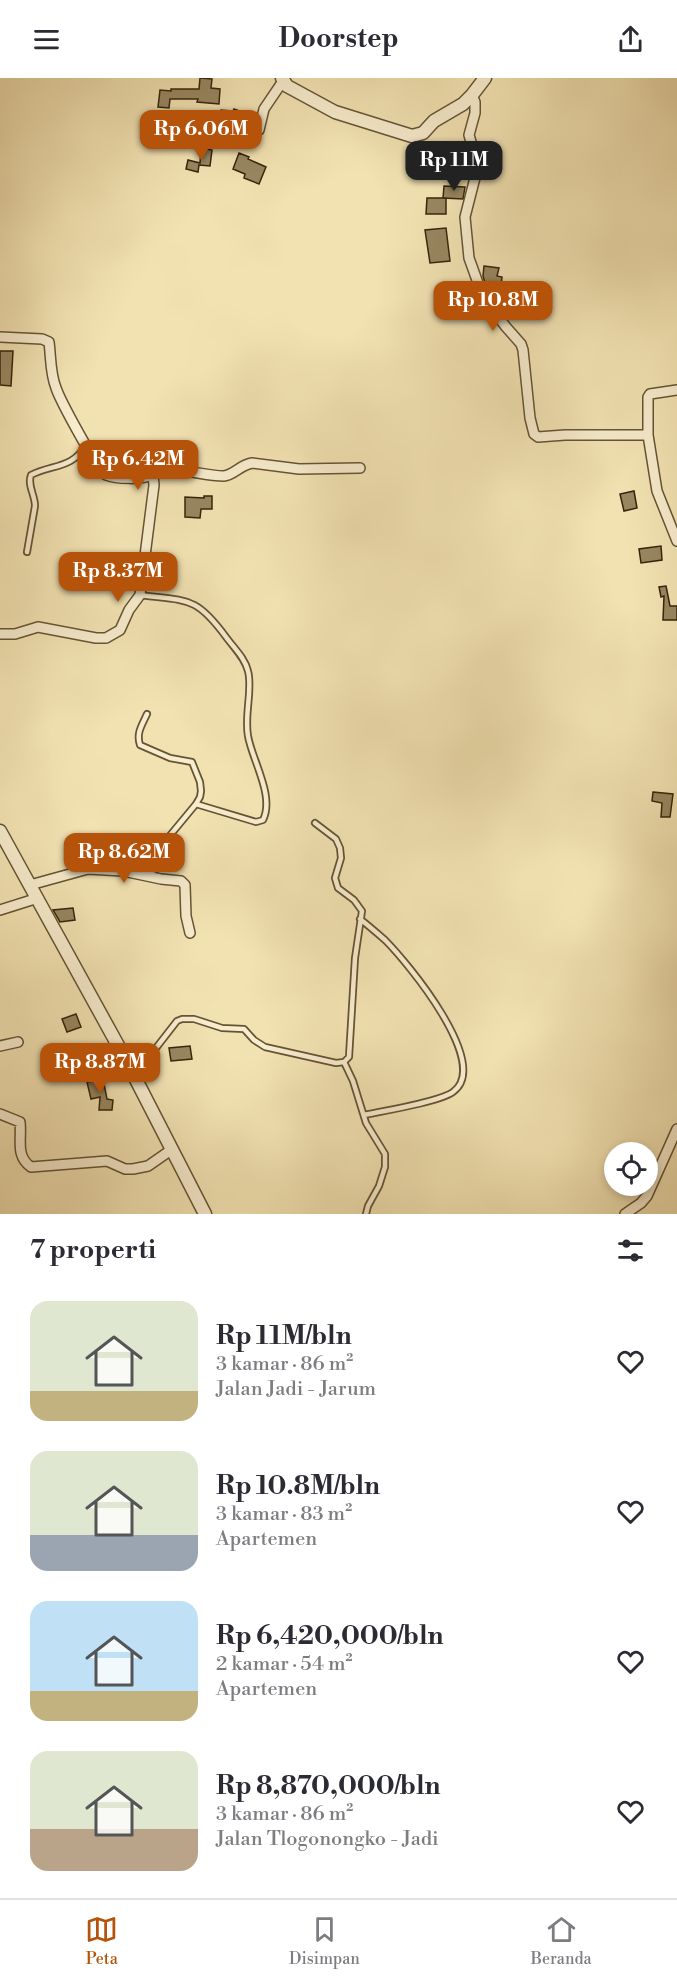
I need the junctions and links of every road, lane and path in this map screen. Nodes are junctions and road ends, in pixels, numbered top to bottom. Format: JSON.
{"nodes":[{"id":1,"x":484,"y":78,"type":"edge"},
{"id":2,"x":283,"y":79,"type":"edge"},
{"id":3,"x":472,"y":95,"type":"junction"},
{"id":4,"x":259,"y":130,"type":"dead end"},
{"id":5,"x":0,"y":338,"type":"edge"},
{"id":6,"x":677,"y":390,"type":"edge"},
{"id":7,"x":648,"y":435,"type":"junction"},
{"id":8,"x":86,"y":445,"type":"junction"},
{"id":9,"x":360,"y":468,"type":"dead end"},
{"id":10,"x":153,"y":475,"type":"junction"},
{"id":11,"x":677,"y":541,"type":"edge"},
{"id":12,"x":27,"y":552,"type":"dead end"},
{"id":13,"x":140,"y":595,"type":"junction"},
{"id":14,"x":0,"y":634,"type":"edge"},
{"id":15,"x":147,"y":714,"type":"dead end"},
{"id":16,"x":196,"y":804,"type":"junction"},
{"id":17,"x":315,"y":823,"type":"dead end"},
{"id":18,"x":0,"y":831,"type":"edge"},
{"id":19,"x":142,"y":873,"type":"junction"},
{"id":20,"x":30,"y":885,"type":"junction"},
{"id":21,"x":38,"y":898,"type":"junction"},
{"id":22,"x":0,"y":910,"type":"edge"},
{"id":23,"x":360,"y":919,"type":"junction"},
{"id":24,"x":190,"y":933,"type":"dead end"},
{"id":25,"x":18,"y":1042,"type":"dead end"},
{"id":26,"x":0,"y":1046,"type":"edge"},
{"id":27,"x":126,"y":1060,"type":"junction"},
{"id":28,"x":344,"y":1062,"type":"junction"},
{"id":29,"x":0,"y":1114,"type":"edge"},
{"id":30,"x":364,"y":1115,"type":"junction"},
{"id":31,"x":677,"y":1129,"type":"edge"},
{"id":32,"x":171,"y":1150,"type":"junction"},
{"id":33,"x":205,"y":1214,"type":"edge"},
{"id":34,"x":366,"y":1214,"type":"edge"},
{"id":35,"x":625,"y":1214,"type":"edge"}],
"edges":[{"from":1,"to":3,"type":"street"},
{"from":2,"to":3,"type":"street"},
{"from":2,"to":4,"type":"street"},
{"from":3,"to":7,"type":"street"},
{"from":5,"to":8,"type":"street"},
{"from":6,"to":7,"type":"street"},
{"from":7,"to":11,"type":"street"},
{"from":8,"to":10,"type":"street"},
{"from":8,"to":12,"type":"lane"},
{"from":9,"to":10,"type":"street"},
{"from":10,"to":13,"type":"street"},
{"from":13,"to":14,"type":"street"},
{"from":13,"to":16,"type":"lane"},
{"from":15,"to":16,"type":"lane"},
{"from":16,"to":19,"type":"lane"},
{"from":17,"to":23,"type":"lane"},
{"from":18,"to":20,"type":"street"},
{"from":19,"to":20,"type":"street"},
{"from":19,"to":24,"type":"street"},
{"from":20,"to":21,"type":"street"},
{"from":21,"to":22,"type":"street"},
{"from":21,"to":27,"type":"street"},
{"from":23,"to":28,"type":"lane"},
{"from":23,"to":30,"type":"lane"},
{"from":25,"to":26,"type":"street"},
{"from":27,"to":28,"type":"lane"},
{"from":27,"to":32,"type":"street"},
{"from":28,"to":30,"type":"lane"},
{"from":29,"to":32,"type":"street"},
{"from":30,"to":34,"type":"lane"},
{"from":31,"to":35,"type":"street"},
{"from":32,"to":33,"type":"street"}]}
